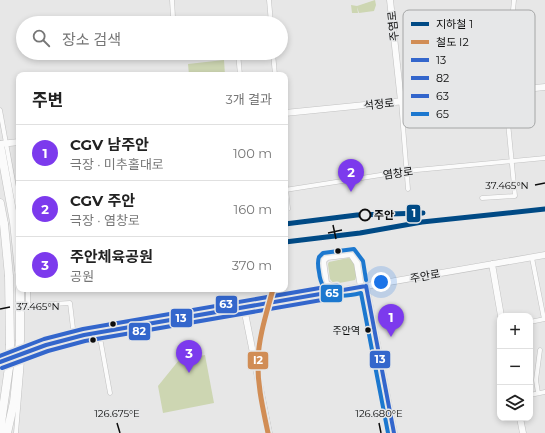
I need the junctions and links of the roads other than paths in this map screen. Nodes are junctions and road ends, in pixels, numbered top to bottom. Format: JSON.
{"nodes":[{"id":1,"x":172,"y":0,"type":"edge"},
{"id":2,"x":269,"y":0,"type":"edge"},
{"id":3,"x":390,"y":0,"type":"edge"},
{"id":4,"x":514,"y":0,"type":"edge"},
{"id":5,"x":513,"y":10,"type":"edge"},
{"id":6,"x":173,"y":16,"type":"edge"},
{"id":7,"x":270,"y":16,"type":"edge"},
{"id":8,"x":239,"y":60,"type":"edge"},
{"id":9,"x":274,"y":60,"type":"edge"},
{"id":10,"x":240,"y":72,"type":"edge"},
{"id":11,"x":275,"y":72,"type":"edge"},
{"id":12,"x":545,"y":87,"type":"edge"},
{"id":13,"x":535,"y":88,"type":"edge"},
{"id":14,"x":401,"y":102,"type":"junction"},
{"id":15,"x":0,"y":110,"type":"edge"},
{"id":16,"x":288,"y":113,"type":"edge"},
{"id":17,"x":509,"y":128,"type":"edge"},
{"id":18,"x":16,"y":143,"type":"edge"},
{"id":19,"x":2,"y":145,"type":"edge"},
{"id":20,"x":545,"y":158,"type":"edge"},
{"id":21,"x":512,"y":161,"type":"junction"},
{"id":22,"x":406,"y":171,"type":"junction"},
{"id":23,"x":408,"y":189,"type":"dead end"},
{"id":24,"x":288,"y":190,"type":"edge"},
{"id":25,"x":482,"y":198,"type":"dead end"},
{"id":26,"x":16,"y":202,"type":"edge"},
{"id":27,"x":0,"y":203,"type":"edge"},
{"id":28,"x":16,"y":232,"type":"edge"},
{"id":29,"x":0,"y":235,"type":"edge"},
{"id":30,"x":16,"y":242,"type":"edge"},
{"id":31,"x":545,"y":255,"type":"edge"},
{"id":32,"x":532,"y":258,"type":"junction"},
{"id":33,"x":492,"y":264,"type":"junction"},
{"id":34,"x":363,"y":286,"type":"junction"},
{"id":35,"x":338,"y":291,"type":"junction"},
{"id":36,"x":21,"y":292,"type":"edge"},
{"id":37,"x":27,"y":292,"type":"edge"},
{"id":38,"x":24,"y":306,"type":"junction"},
{"id":39,"x":244,"y":308,"type":"junction"},
{"id":40,"x":500,"y":313,"type":"edge"},
{"id":41,"x":545,"y":319,"type":"edge"},
{"id":42,"x":533,"y":321,"type":"edge"},
{"id":43,"x":99,"y":332,"type":"junction"},
{"id":44,"x":74,"y":337,"type":"junction"},
{"id":45,"x":540,"y":350,"type":"dead end"},
{"id":46,"x":23,"y":353,"type":"junction"},
{"id":47,"x":0,"y":362,"type":"edge"},
{"id":48,"x":545,"y":392,"type":"edge"},
{"id":49,"x":110,"y":393,"type":"dead end"},
{"id":50,"x":538,"y":393,"type":"junction"},
{"id":51,"x":533,"y":394,"type":"edge"},
{"id":52,"x":10,"y":401,"type":"junction"},
{"id":53,"x":0,"y":414,"type":"edge"},
{"id":54,"x":521,"y":421,"type":"edge"},
{"id":55,"x":0,"y":430,"type":"edge"},
{"id":56,"x":7,"y":433,"type":"edge"},
{"id":57,"x":11,"y":433,"type":"edge"},
{"id":58,"x":16,"y":433,"type":"edge"},
{"id":59,"x":269,"y":433,"type":"edge"},
{"id":60,"x":394,"y":433,"type":"edge"},
{"id":61,"x":523,"y":433,"type":"edge"}],
"edges":[{"from":1,"to":6,"type":"street"},
{"from":2,"to":7,"type":"street"},
{"from":3,"to":14,"type":"main road","name":"주염로"},
{"from":4,"to":5,"type":"street"},
{"from":8,"to":10,"type":"street"},
{"from":9,"to":11,"type":"street"},
{"from":12,"to":13,"type":"main road","name":"석정로"},
{"from":14,"to":16,"type":"main road","name":"석정로"},
{"from":14,"to":22,"type":"street","name":"주염로"},
{"from":15,"to":19,"type":"street"},
{"from":17,"to":21,"type":"street"},
{"from":18,"to":19,"type":"main road"},
{"from":19,"to":26,"type":"street"},
{"from":19,"to":30,"type":"highway","bridge":true},
{"from":20,"to":21,"type":"street","name":"염창로"},
{"from":21,"to":22,"type":"street","name":"염창로"},
{"from":21,"to":25,"type":"street"},
{"from":22,"to":23,"type":"street","name":"주염로"},
{"from":22,"to":24,"type":"street","name":"염창로"},
{"from":27,"to":52,"type":"highway","bridge":true},
{"from":28,"to":29,"type":"street"},
{"from":31,"to":32,"type":"main road","name":"주안로"},
{"from":32,"to":33,"type":"main road","name":"주안로"},
{"from":32,"to":41,"type":"street"},
{"from":33,"to":34,"type":"main road","name":"주안로"},
{"from":33,"to":40,"type":"main road"},
{"from":34,"to":35,"type":"main road","name":"주안로"},
{"from":34,"to":35,"type":"main road"},
{"from":34,"to":60,"type":"main road"},
{"from":35,"to":39,"type":"main road","name":"주안로"},
{"from":36,"to":38,"type":"highway"},
{"from":37,"to":38,"type":"street"},
{"from":38,"to":44,"type":"street"},
{"from":38,"to":52,"type":"highway","bridge":true},
{"from":39,"to":43,"type":"main road","name":"주안로"},
{"from":39,"to":59,"type":"main road"},
{"from":41,"to":42,"type":"street"},
{"from":43,"to":44,"type":"main road","name":"주안로"},
{"from":43,"to":49,"type":"street"},
{"from":44,"to":46,"type":"main road","name":"주안로"},
{"from":45,"to":50,"type":"street"},
{"from":46,"to":47,"type":"main road","name":"주안로"},
{"from":46,"to":58,"type":"street"},
{"from":48,"to":50,"type":"street"},
{"from":50,"to":51,"type":"street"},
{"from":52,"to":53,"type":"highway"},
{"from":52,"to":55,"type":"highway"},
{"from":52,"to":56,"type":"highway"},
{"from":52,"to":57,"type":"highway"},
{"from":54,"to":61,"type":"main road"}]}
